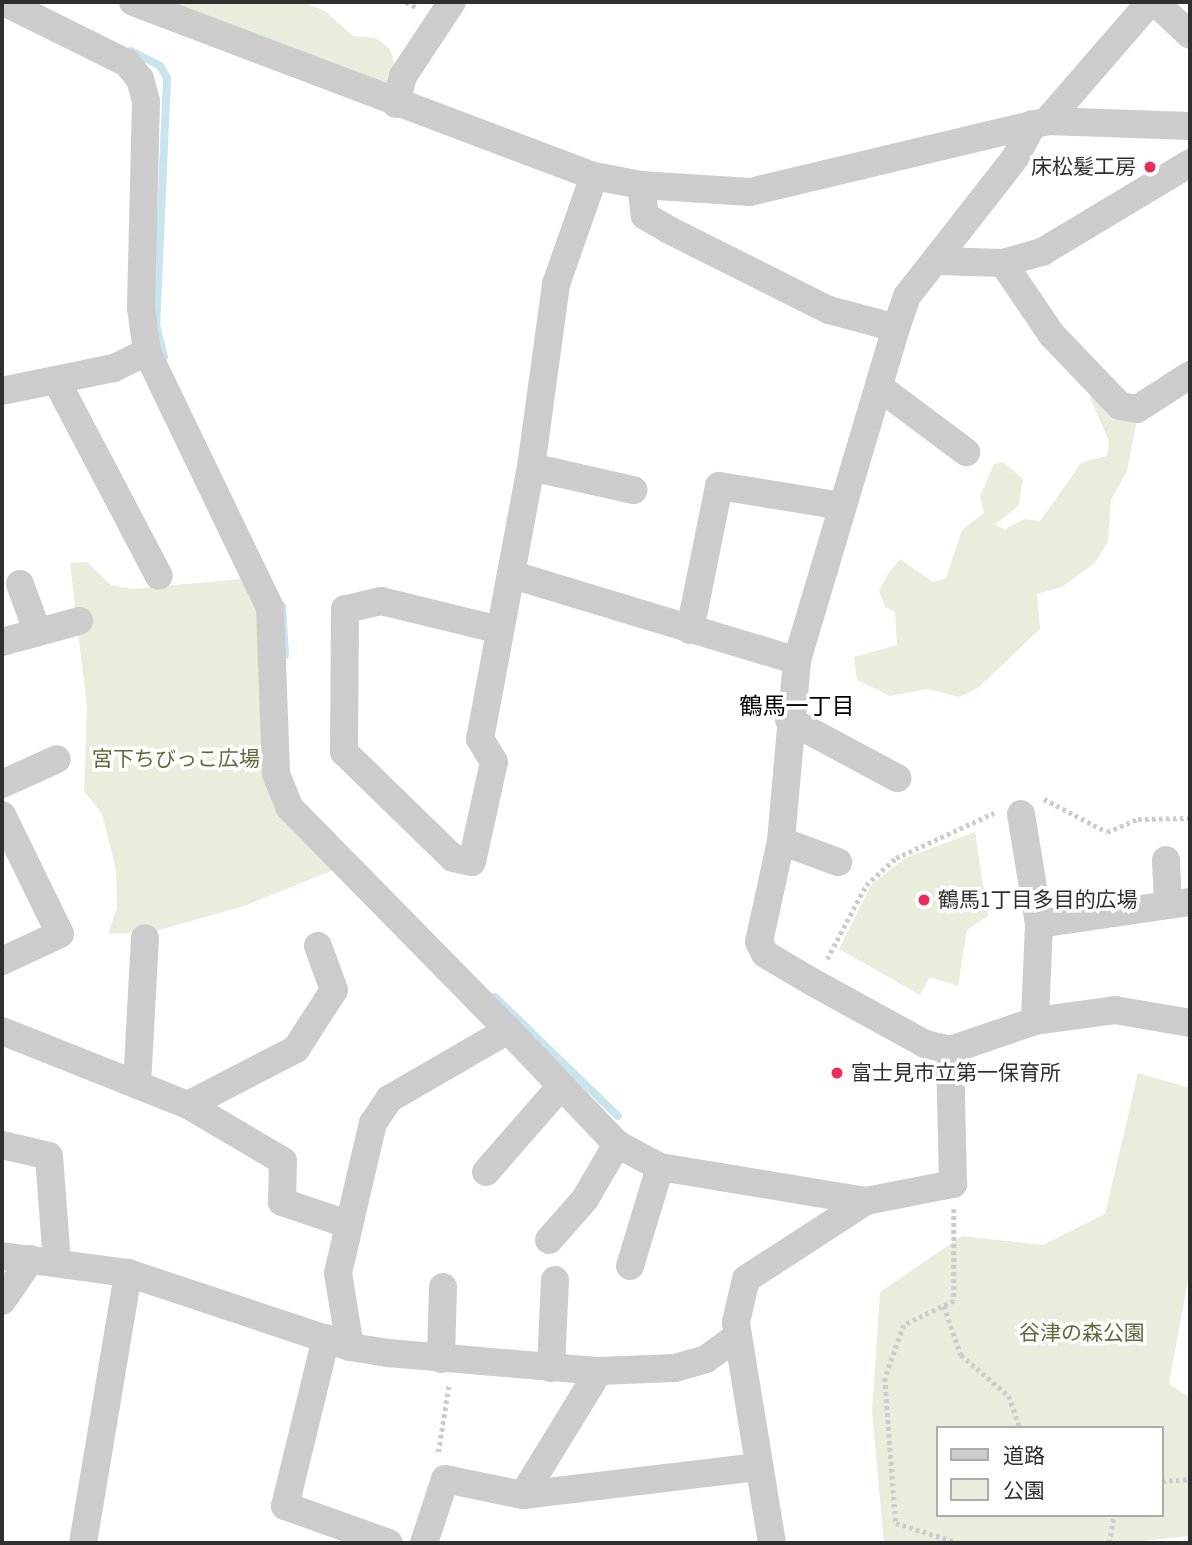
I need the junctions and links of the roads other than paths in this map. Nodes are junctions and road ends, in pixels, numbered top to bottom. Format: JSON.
{"nodes":[{"id":1,"x":4,"y":2,"type":"edge"},
{"id":2,"x":133,"y":2,"type":"edge"},
{"id":3,"x":452,"y":2,"type":"edge"},
{"id":4,"x":1150,"y":2,"type":"edge"},
{"id":5,"x":1156,"y":2,"type":"edge"},
{"id":6,"x":1190,"y":35,"type":"edge"},
{"id":7,"x":396,"y":104,"type":"junction"},
{"id":8,"x":1040,"y":123,"type":"junction"},
{"id":9,"x":1190,"y":127,"type":"edge"},
{"id":10,"x":1190,"y":163,"type":"edge"},
{"id":11,"x":594,"y":176,"type":"junction"},
{"id":12,"x":641,"y":185,"type":"junction"},
{"id":13,"x":937,"y":261,"type":"junction"},
{"id":14,"x":1003,"y":263,"type":"junction"},
{"id":15,"x":896,"y":328,"type":"junction"},
{"id":16,"x":147,"y":352,"type":"junction"},
{"id":17,"x":1190,"y":375,"type":"edge"},
{"id":18,"x":56,"y":380,"type":"junction"},
{"id":19,"x":879,"y":387,"type":"junction"},
{"id":20,"x":2,"y":391,"type":"edge"},
{"id":21,"x":966,"y":452,"type":"dead end"},
{"id":22,"x":531,"y":467,"type":"junction"},
{"id":23,"x":633,"y":490,"type":"dead end"},
{"id":24,"x":842,"y":506,"type":"junction"},
{"id":25,"x":513,"y":575,"type":"junction"},
{"id":26,"x":159,"y":576,"type":"dead end"},
{"id":27,"x":20,"y":584,"type":"dead end"},
{"id":28,"x":79,"y":621,"type":"dead end"},
{"id":29,"x":500,"y":630,"type":"junction"},
{"id":30,"x":690,"y":630,"type":"junction"},
{"id":31,"x":37,"y":631,"type":"junction"},
{"id":32,"x":2,"y":642,"type":"edge"},
{"id":33,"x":797,"y":661,"type":"junction"},
{"id":34,"x":789,"y":720,"type":"junction"},
{"id":35,"x":57,"y":759,"type":"dead end"},
{"id":36,"x":897,"y":779,"type":"dead end"},
{"id":37,"x":2,"y":784,"type":"edge"},
{"id":38,"x":1021,"y":806,"type":"road end"},
{"id":39,"x":2,"y":815,"type":"edge"},
{"id":40,"x":781,"y":841,"type":"junction"},
{"id":41,"x":1166,"y":860,"type":"dead end"},
{"id":42,"x":838,"y":862,"type":"dead end"},
{"id":43,"x":1179,"y":903,"type":"edge"},
{"id":44,"x":1039,"y":924,"type":"junction"},
{"id":45,"x":145,"y":938,"type":"dead end"},
{"id":46,"x":318,"y":946,"type":"dead end"},
{"id":47,"x":3,"y":958,"type":"edge"},
{"id":48,"x":1035,"y":1021,"type":"junction"},
{"id":49,"x":1190,"y":1023,"type":"edge"},
{"id":50,"x":508,"y":1030,"type":"junction"},
{"id":51,"x":2,"y":1031,"type":"edge"},
{"id":52,"x":950,"y":1050,"type":"junction"},
{"id":53,"x":137,"y":1085,"type":"junction"},
{"id":54,"x":561,"y":1086,"type":"junction"},
{"id":55,"x":188,"y":1105,"type":"junction"},
{"id":56,"x":617,"y":1144,"type":"junction"},
{"id":57,"x":2,"y":1145,"type":"edge"},
{"id":58,"x":660,"y":1167,"type":"junction"},
{"id":59,"x":486,"y":1172,"type":"dead end"},
{"id":60,"x":866,"y":1201,"type":"junction"},
{"id":61,"x":344,"y":1223,"type":"junction"},
{"id":62,"x":549,"y":1240,"type":"dead end"},
{"id":63,"x":2,"y":1256,"type":"edge"},
{"id":64,"x":44,"y":1260,"type":"junction"},
{"id":65,"x":630,"y":1266,"type":"dead end"},
{"id":66,"x":128,"y":1273,"type":"junction"},
{"id":67,"x":555,"y":1280,"type":"dead end"},
{"id":68,"x":443,"y":1286,"type":"dead end"},
{"id":69,"x":2,"y":1301,"type":"edge"},
{"id":70,"x":738,"y":1336,"type":"junction"},
{"id":71,"x":338,"y":1342,"type":"junction"},
{"id":72,"x":448,"y":1360,"type":"junction"},
{"id":73,"x":551,"y":1368,"type":"junction"},
{"id":74,"x":599,"y":1371,"type":"junction"},
{"id":75,"x":758,"y":1467,"type":"junction"},
{"id":76,"x":523,"y":1495,"type":"junction"},
{"id":77,"x":83,"y":1543,"type":"edge"},
{"id":78,"x":389,"y":1543,"type":"edge"},
{"id":79,"x":424,"y":1543,"type":"edge"},
{"id":80,"x":772,"y":1543,"type":"edge"}],
"edges":[{"from":1,"to":16,"type":"street"},
{"from":2,"to":7,"type":"street"},
{"from":3,"to":7,"type":"street"},
{"from":4,"to":8,"type":"street"},
{"from":5,"to":6,"type":"street"},
{"from":7,"to":11,"type":"street"},
{"from":8,"to":9,"type":"street"},
{"from":8,"to":12,"type":"street"},
{"from":8,"to":13,"type":"street"},
{"from":10,"to":14,"type":"street"},
{"from":11,"to":12,"type":"street"},
{"from":11,"to":22,"type":"street"},
{"from":12,"to":15,"type":"street"},
{"from":13,"to":14,"type":"street"},
{"from":13,"to":15,"type":"street"},
{"from":14,"to":17,"type":"street"},
{"from":15,"to":19,"type":"street"},
{"from":16,"to":18,"type":"street"},
{"from":16,"to":50,"type":"street"},
{"from":18,"to":20,"type":"street"},
{"from":18,"to":26,"type":"street"},
{"from":19,"to":21,"type":"street"},
{"from":19,"to":24,"type":"street"},
{"from":22,"to":23,"type":"street"},
{"from":22,"to":25,"type":"street"},
{"from":24,"to":30,"type":"street"},
{"from":24,"to":33,"type":"street"},
{"from":25,"to":29,"type":"street"},
{"from":25,"to":30,"type":"street"},
{"from":27,"to":31,"type":"street"},
{"from":28,"to":31,"type":"street"},
{"from":29,"to":29,"type":"street"},
{"from":30,"to":33,"type":"street"},
{"from":31,"to":32,"type":"street"},
{"from":33,"to":34,"type":"street"},
{"from":34,"to":36,"type":"street"},
{"from":34,"to":40,"type":"street"},
{"from":35,"to":37,"type":"street"},
{"from":38,"to":44,"type":"street"},
{"from":39,"to":47,"type":"street"},
{"from":40,"to":42,"type":"street"},
{"from":40,"to":52,"type":"street"},
{"from":41,"to":43,"type":"street"},
{"from":43,"to":44,"type":"street"},
{"from":44,"to":48,"type":"street"},
{"from":45,"to":53,"type":"street"},
{"from":46,"to":55,"type":"street"},
{"from":48,"to":49,"type":"street"},
{"from":48,"to":52,"type":"street"},
{"from":50,"to":54,"type":"street"},
{"from":50,"to":61,"type":"street"},
{"from":51,"to":53,"type":"street"},
{"from":52,"to":60,"type":"street"},
{"from":53,"to":55,"type":"street"},
{"from":54,"to":56,"type":"street"},
{"from":54,"to":59,"type":"street"},
{"from":55,"to":61,"type":"street"},
{"from":56,"to":58,"type":"street"},
{"from":56,"to":62,"type":"street"},
{"from":57,"to":64,"type":"street"},
{"from":58,"to":60,"type":"street"},
{"from":58,"to":65,"type":"street"},
{"from":60,"to":70,"type":"street"},
{"from":61,"to":71,"type":"street"},
{"from":63,"to":64,"type":"street"},
{"from":64,"to":66,"type":"street"},
{"from":64,"to":69,"type":"street"},
{"from":66,"to":71,"type":"street"},
{"from":66,"to":77,"type":"street"},
{"from":67,"to":73,"type":"street"},
{"from":68,"to":72,"type":"street"},
{"from":70,"to":74,"type":"street"},
{"from":70,"to":75,"type":"street"},
{"from":71,"to":72,"type":"street"},
{"from":71,"to":78,"type":"street"},
{"from":72,"to":73,"type":"street"},
{"from":73,"to":74,"type":"street"},
{"from":74,"to":76,"type":"street"},
{"from":75,"to":76,"type":"street"},
{"from":75,"to":80,"type":"street"},
{"from":76,"to":79,"type":"street"}]}
